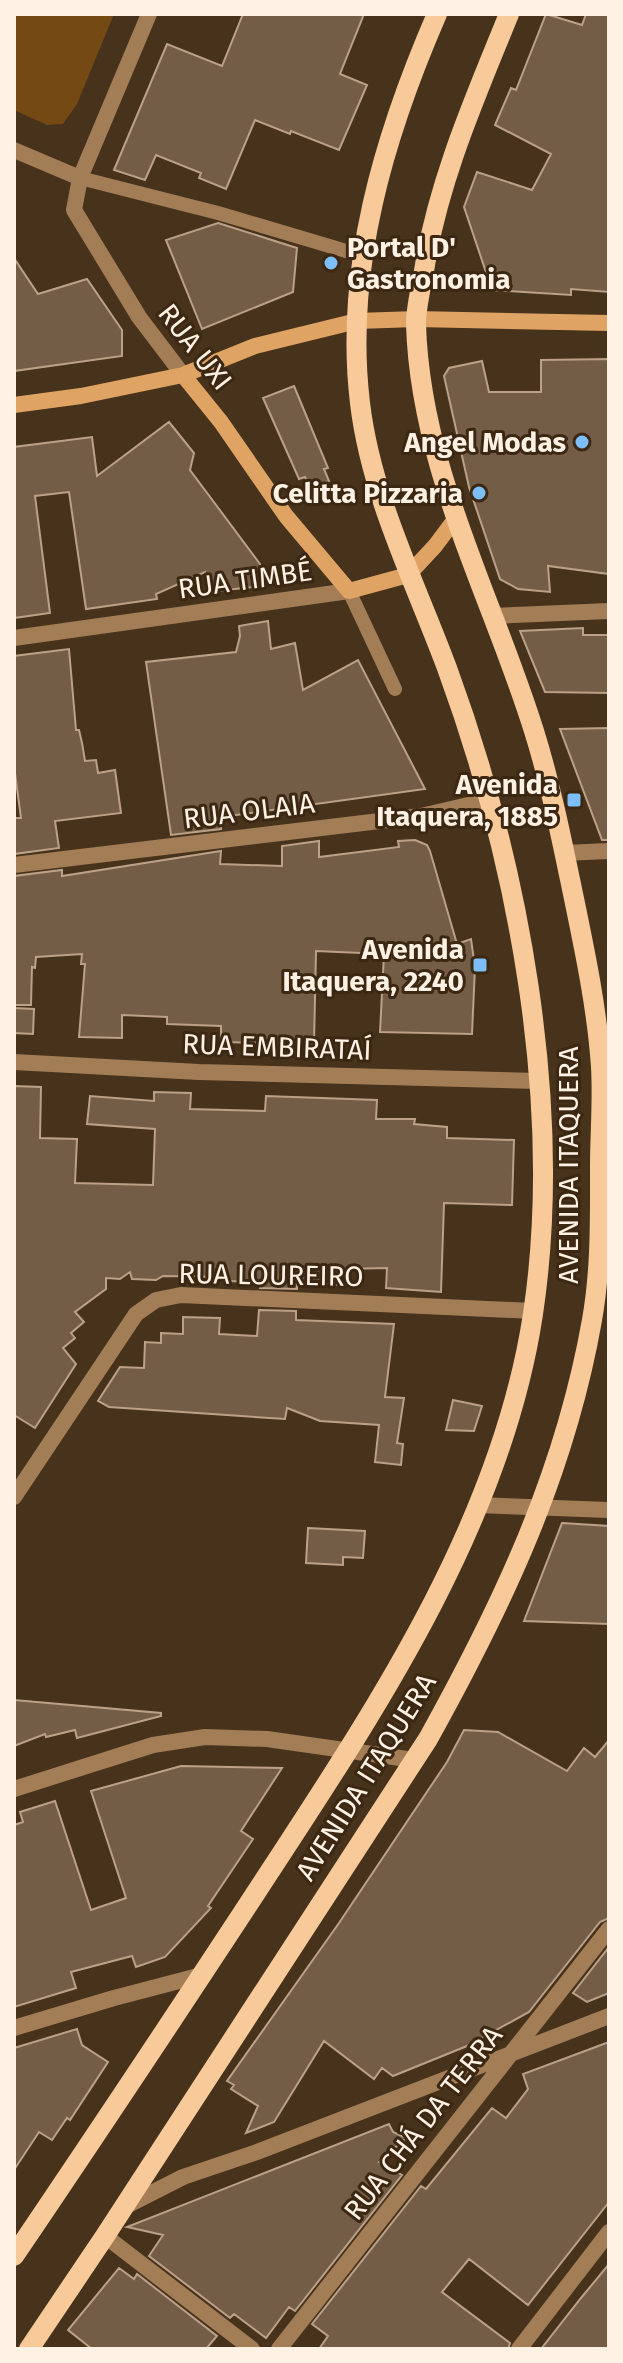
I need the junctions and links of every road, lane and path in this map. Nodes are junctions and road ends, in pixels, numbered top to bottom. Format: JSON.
{"nodes":[{"id":1,"x":149,"y":14,"type":"edge"},
{"id":2,"x":437,"y":14,"type":"edge"},
{"id":3,"x":509,"y":14,"type":"edge"},
{"id":4,"x":14,"y":150,"type":"edge"},
{"id":5,"x":80,"y":178,"type":"junction"},
{"id":6,"x":363,"y":256,"type":"junction"},
{"id":7,"x":416,"y":319,"type":"junction"},
{"id":8,"x":357,"y":321,"type":"junction"},
{"id":9,"x":609,"y":323,"type":"edge"},
{"id":10,"x":183,"y":375,"type":"junction"},
{"id":11,"x":14,"y":405,"type":"edge"},
{"id":12,"x":456,"y":518,"type":"junction"},
{"id":13,"x":408,"y":575,"type":"junction"},
{"id":14,"x":349,"y":591,"type":"junction"},
{"id":15,"x":609,"y":611,"type":"edge"},
{"id":16,"x":492,"y":616,"type":"junction"},
{"id":17,"x":14,"y":638,"type":"edge"},
{"id":18,"x":395,"y":689,"type":"dead end"},
{"id":19,"x":490,"y":800,"type":"junction"},
{"id":20,"x":609,"y":851,"type":"edge"},
{"id":21,"x":564,"y":853,"type":"junction"},
{"id":22,"x":14,"y":865,"type":"edge"},
{"id":23,"x":14,"y":1062,"type":"edge"},
{"id":24,"x":538,"y":1081,"type":"junction"},
{"id":25,"x":533,"y":1311,"type":"junction"},
{"id":26,"x":14,"y":1497,"type":"edge"},
{"id":27,"x":477,"y":1505,"type":"junction"},
{"id":28,"x":541,"y":1506,"type":"junction"},
{"id":29,"x":609,"y":1510,"type":"edge"},
{"id":30,"x":349,"y":1750,"type":"junction"},
{"id":31,"x":414,"y":1760,"type":"junction"},
{"id":32,"x":14,"y":1789,"type":"edge"},
{"id":33,"x":609,"y":1929,"type":"edge"},
{"id":34,"x":202,"y":1975,"type":"junction"},
{"id":35,"x":609,"y":2016,"type":"edge"},
{"id":36,"x":14,"y":2028,"type":"edge"},
{"id":37,"x":509,"y":2054,"type":"junction"},
{"id":38,"x":124,"y":2207,"type":"junction"},
{"id":39,"x":609,"y":2232,"type":"edge"},
{"id":40,"x":105,"y":2236,"type":"junction"},
{"id":41,"x":14,"y":2256,"type":"edge"},
{"id":42,"x":29,"y":2349,"type":"edge"},
{"id":43,"x":252,"y":2349,"type":"edge"},
{"id":44,"x":279,"y":2349,"type":"edge"},
{"id":45,"x":519,"y":2349,"type":"edge"}],
"edges":[{"from":1,"to":5,"type":"street","name":"RUA UXI"},
{"from":2,"to":6,"type":"main road","name":"AVENIDA ITAQUERA"},
{"from":3,"to":7,"type":"main road","name":"AVENIDA ITAQUERA"},
{"from":4,"to":5,"type":"street"},
{"from":5,"to":6,"type":"lane"},
{"from":5,"to":10,"type":"street","name":"RUA UXI"},
{"from":6,"to":8,"type":"main road","name":"AVENIDA ITAQUERA"},
{"from":7,"to":8,"type":"street"},
{"from":7,"to":9,"type":"street"},
{"from":7,"to":12,"type":"main road","name":"AVENIDA ITAQUERA"},
{"from":8,"to":10,"type":"street"},
{"from":8,"to":13,"type":"main road","name":"AVENIDA ITAQUERA"},
{"from":10,"to":11,"type":"street"},
{"from":10,"to":14,"type":"street","name":"RUA UXI"},
{"from":12,"to":13,"type":"street"},
{"from":12,"to":16,"type":"main road","name":"AVENIDA ITAQUERA"},
{"from":13,"to":14,"type":"street","name":"RUA TIMBÉ"},
{"from":13,"to":19,"type":"main road","name":"AVENIDA ITAQUERA"},
{"from":14,"to":17,"type":"street","name":"RUA TIMBÉ"},
{"from":14,"to":18,"type":"lane"},
{"from":15,"to":16,"type":"street"},
{"from":16,"to":21,"type":"main road","name":"AVENIDA ITAQUERA"},
{"from":19,"to":22,"type":"street","name":"RUA OLAIA"},
{"from":19,"to":24,"type":"main road","name":"AVENIDA ITAQUERA"},
{"from":20,"to":21,"type":"street"},
{"from":21,"to":28,"type":"main road","name":"AVENIDA ITAQUERA"},
{"from":23,"to":24,"type":"street","name":"RUA EMBIRATAÍ"},
{"from":24,"to":25,"type":"main road","name":"AVENIDA ITAQUERA"},
{"from":25,"to":26,"type":"street","name":"RUA LOUREIRO"},
{"from":25,"to":27,"type":"main road","name":"AVENIDA ITAQUERA"},
{"from":27,"to":28,"type":"street"},
{"from":27,"to":30,"type":"main road","name":"AVENIDA ITAQUERA"},
{"from":28,"to":29,"type":"street"},
{"from":28,"to":31,"type":"main road","name":"AVENIDA ITAQUERA"},
{"from":30,"to":31,"type":"street"},
{"from":30,"to":32,"type":"street"},
{"from":30,"to":34,"type":"main road","name":"AVENIDA ITAQUERA"},
{"from":31,"to":38,"type":"main road","name":"AVENIDA ITAQUERA"},
{"from":33,"to":37,"type":"street","name":"RUA CHÁ DA TERRA"},
{"from":34,"to":36,"type":"street"},
{"from":34,"to":41,"type":"main road","name":"AVENIDA ITAQUERA"},
{"from":35,"to":37,"type":"street"},
{"from":37,"to":38,"type":"street"},
{"from":37,"to":44,"type":"street","name":"RUA CHÁ DA TERRA"},
{"from":38,"to":40,"type":"main road","name":"AVENIDA ITAQUERA"},
{"from":39,"to":45,"type":"street"},
{"from":40,"to":42,"type":"main road","name":"AVENIDA ITAQUERA"},
{"from":40,"to":43,"type":"street"}]}
